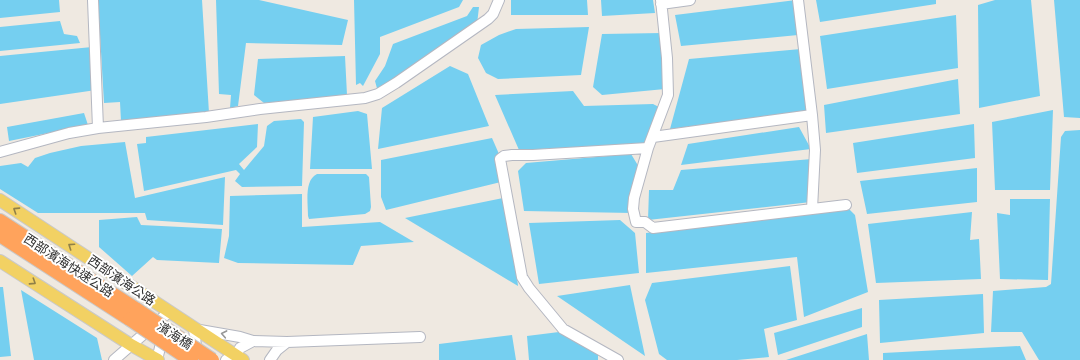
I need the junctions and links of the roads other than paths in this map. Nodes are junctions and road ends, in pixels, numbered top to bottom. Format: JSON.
{"nodes":[{"id":1,"x":93,"y":0,"type":"edge"},
{"id":2,"x":499,"y":0,"type":"edge"},
{"id":3,"x":690,"y":0,"type":"edge"},
{"id":4,"x":798,"y":0,"type":"edge"},
{"id":5,"x":661,"y":2,"type":"edge"},
{"id":6,"x":812,"y":115,"type":"junction"},
{"id":7,"x":98,"y":128,"type":"junction"},
{"id":8,"x":653,"y":137,"type":"junction"},
{"id":9,"x":648,"y":148,"type":"junction"},
{"id":10,"x":0,"y":152,"type":"edge"},
{"id":11,"x":0,"y":200,"type":"edge"},
{"id":12,"x":846,"y":205,"type":"dead end"},
{"id":13,"x":812,"y":209,"type":"junction"},
{"id":14,"x":0,"y":221,"type":"edge"},
{"id":15,"x":0,"y":235,"type":"edge"},
{"id":16,"x":0,"y":261,"type":"edge"},
{"id":17,"x":169,"y":312,"type":"junction"},
{"id":18,"x":134,"y":315,"type":"junction"},
{"id":19,"x":194,"y":329,"type":"junction"},
{"id":20,"x":420,"y":337,"type":"dead end"},
{"id":21,"x":253,"y":341,"type":"junction"},
{"id":22,"x":287,"y":342,"type":"junction"},
{"id":23,"x":131,"y":345,"type":"junction"},
{"id":24,"x":235,"y":358,"type":"edge"},
{"id":25,"x":114,"y":360,"type":"edge"},
{"id":26,"x":157,"y":360,"type":"edge"},
{"id":27,"x":191,"y":360,"type":"edge"},
{"id":28,"x":196,"y":360,"type":"edge"},
{"id":29,"x":212,"y":360,"type":"edge"},
{"id":30,"x":270,"y":360,"type":"edge"},
{"id":31,"x":618,"y":360,"type":"edge"}],
"edges":[{"from":1,"to":7,"type":"street"},
{"from":2,"to":7,"type":"street"},
{"from":3,"to":5,"type":"street"},
{"from":4,"to":6,"type":"street"},
{"from":5,"to":8,"type":"street"},
{"from":6,"to":8,"type":"street"},
{"from":6,"to":13,"type":"street"},
{"from":7,"to":10,"type":"street"},
{"from":8,"to":9,"type":"street"},
{"from":9,"to":13,"type":"street"},
{"from":9,"to":31,"type":"street"},
{"from":17,"to":11,"type":"main road","name":"西部濱海公路","one_way":true},
{"from":12,"to":13,"type":"street"},
{"from":14,"to":18,"type":"highway","name":"西部濱海快速公路"},
{"from":15,"to":18,"type":"highway","name":"西部濱海快速公路"},
{"from":16,"to":23,"type":"main road","one_way":true},
{"from":17,"to":19,"type":"main road","name":"西部濱海公路"},
{"from":17,"to":23,"type":"street"},
{"from":17,"to":26,"type":"street"},
{"from":18,"to":27,"type":"highway","name":"濱海橋","bridge":true},
{"from":18,"to":29,"type":"highway","name":"濱海橋","bridge":true},
{"from":21,"to":19,"type":"street","one_way":true},
{"from":19,"to":24,"type":"main road","name":"西部濱海公路"},
{"from":19,"to":28,"type":"street"},
{"from":20,"to":22,"type":"street"},
{"from":21,"to":22,"type":"street"},
{"from":21,"to":24,"type":"street"},
{"from":22,"to":30,"type":"street"},
{"from":23,"to":25,"type":"street"},
{"from":23,"to":26,"type":"main road"}]}
